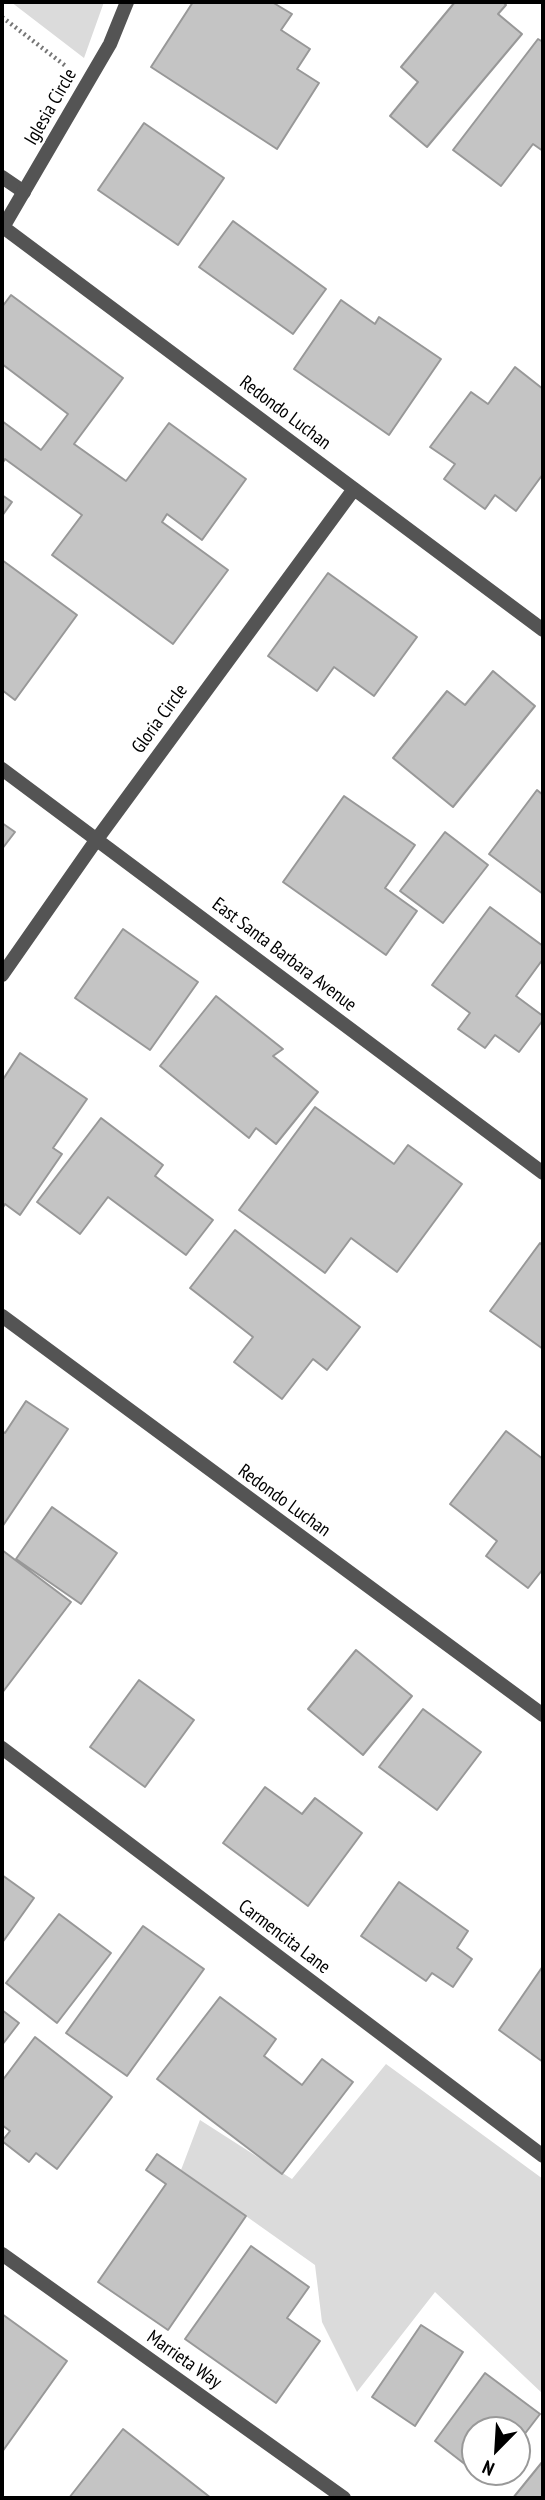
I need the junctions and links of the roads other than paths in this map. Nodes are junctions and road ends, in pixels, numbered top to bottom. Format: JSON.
{"nodes":[{"id":1,"x":127,"y":2,"type":"edge"},
{"id":2,"x":2,"y":177,"type":"edge"},
{"id":3,"x":24,"y":192,"type":"junction"},
{"id":4,"x":3,"y":228,"type":"edge"},
{"id":5,"x":354,"y":489,"type":"junction"},
{"id":6,"x":543,"y":630,"type":"edge"},
{"id":7,"x":2,"y":769,"type":"edge"},
{"id":8,"x":97,"y":839,"type":"junction"},
{"id":9,"x":2,"y":975,"type":"edge"},
{"id":10,"x":543,"y":1173,"type":"edge"},
{"id":11,"x":2,"y":1316,"type":"edge"},
{"id":12,"x":543,"y":1715,"type":"edge"},
{"id":13,"x":2,"y":1748,"type":"edge"},
{"id":14,"x":543,"y":2156,"type":"edge"},
{"id":15,"x":2,"y":2254,"type":"edge"},
{"id":16,"x":344,"y":2498,"type":"edge"}],
"edges":[{"from":1,"to":3,"type":"street","name":"Iglesia Circle"},
{"from":2,"to":3,"type":"street"},
{"from":3,"to":4,"type":"street","name":"Iglesia Circle"},
{"from":4,"to":5,"type":"street","name":"Redondo Luchan"},
{"from":5,"to":6,"type":"street","name":"Redondo Luchan"},
{"from":5,"to":8,"type":"street","name":"Gloria Circle"},
{"from":7,"to":8,"type":"street","name":"East Santa Barbara Avenue"},
{"from":8,"to":9,"type":"street","name":"Gloria Circle"},
{"from":8,"to":10,"type":"street","name":"East Santa Barbara Avenue"},
{"from":11,"to":12,"type":"street","name":"Redondo Luchan"},
{"from":13,"to":14,"type":"street","name":"Carmencita Lane"},
{"from":15,"to":16,"type":"street","name":"Marrieta Way"}]}
